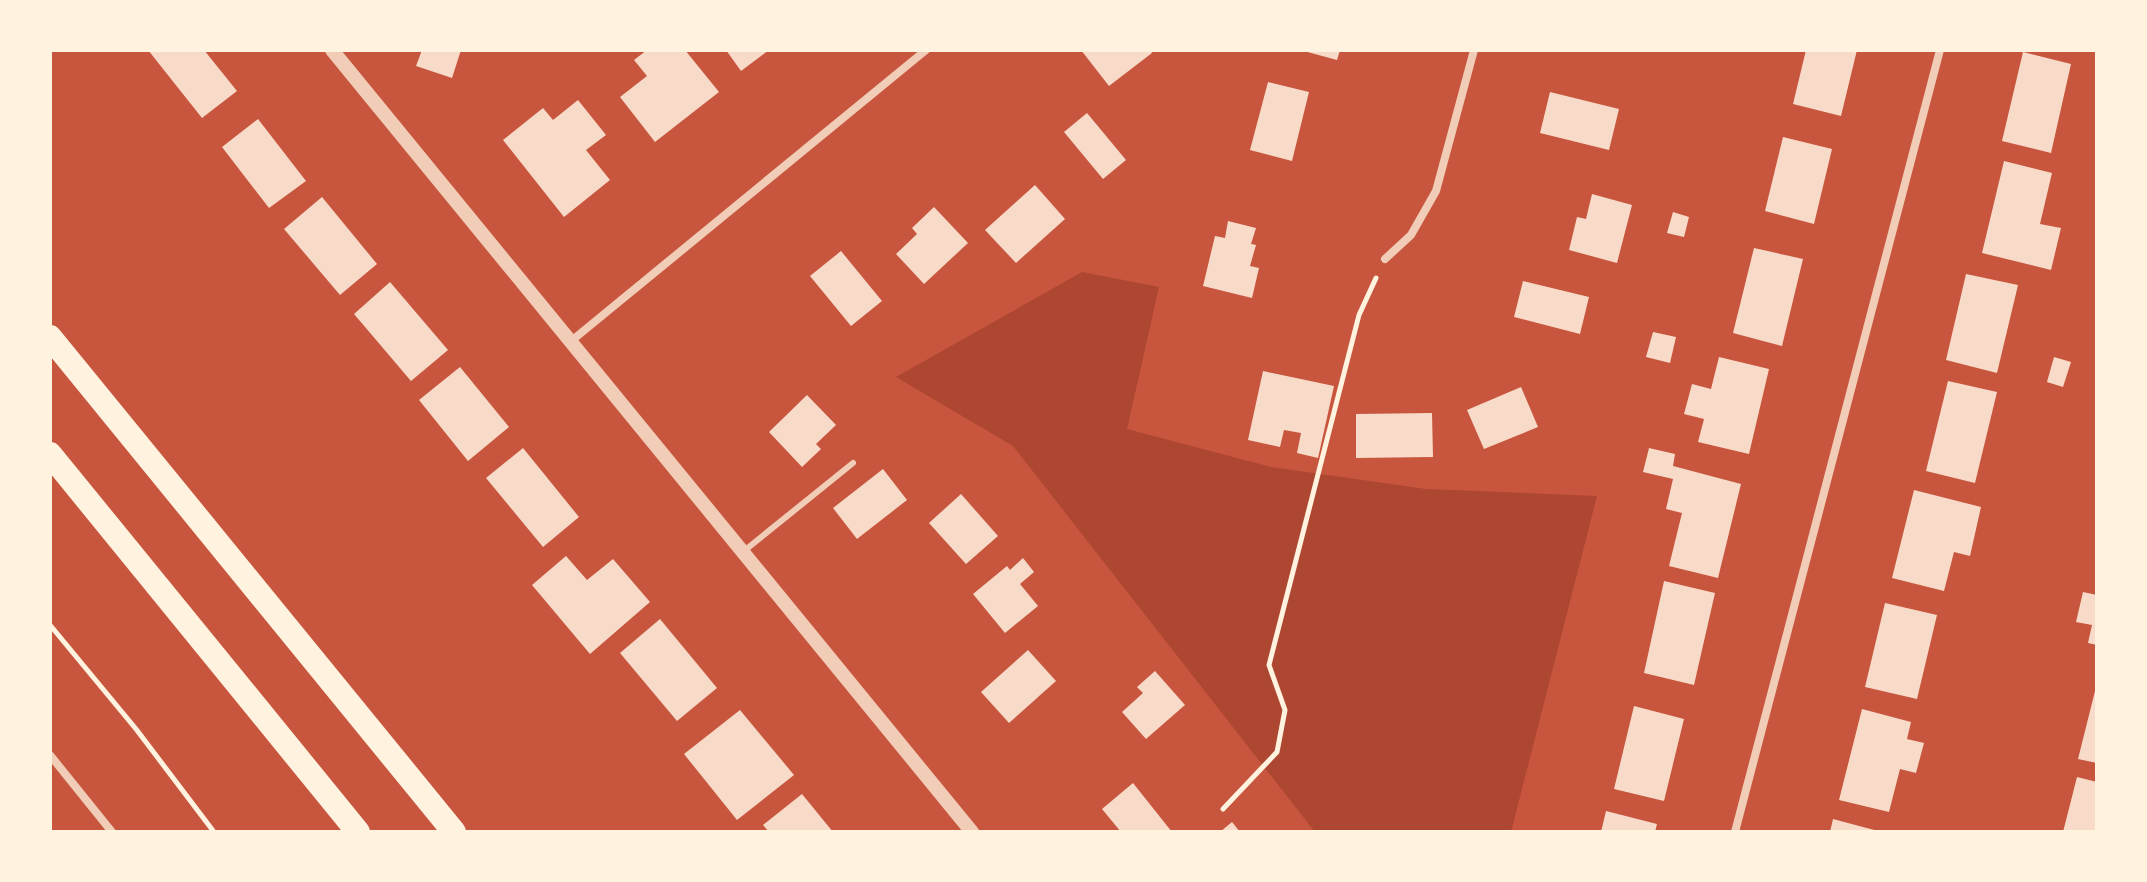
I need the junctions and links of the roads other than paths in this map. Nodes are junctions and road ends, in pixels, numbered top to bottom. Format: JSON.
{"nodes":[{"id":1,"x":332,"y":50,"type":"edge"},
{"id":2,"x":926,"y":50,"type":"edge"},
{"id":3,"x":1474,"y":50,"type":"edge"},
{"id":4,"x":1940,"y":50,"type":"edge"},
{"id":5,"x":1385,"y":259,"type":"road end"},
{"id":6,"x":50,"y":337,"type":"edge"},
{"id":7,"x":570,"y":342,"type":"junction"},
{"id":8,"x":50,"y":454,"type":"edge"},
{"id":9,"x":853,"y":463,"type":"dead end"},
{"id":10,"x":741,"y":553,"type":"junction"},
{"id":11,"x":50,"y":755,"type":"edge"},
{"id":12,"x":112,"y":832,"type":"edge"},
{"id":13,"x":358,"y":832,"type":"edge"},
{"id":14,"x":454,"y":832,"type":"edge"},
{"id":15,"x":972,"y":832,"type":"edge"},
{"id":16,"x":1735,"y":832,"type":"edge"}],
"edges":[{"from":1,"to":7,"type":"street"},
{"from":2,"to":7,"type":"street"},
{"from":3,"to":5,"type":"street"},
{"from":4,"to":16,"type":"street"},
{"from":6,"to":14,"type":"highway"},
{"from":7,"to":10,"type":"street"},
{"from":8,"to":13,"type":"highway"},
{"from":9,"to":10,"type":"lane"},
{"from":10,"to":15,"type":"street"},
{"from":11,"to":12,"type":"street"}]}
